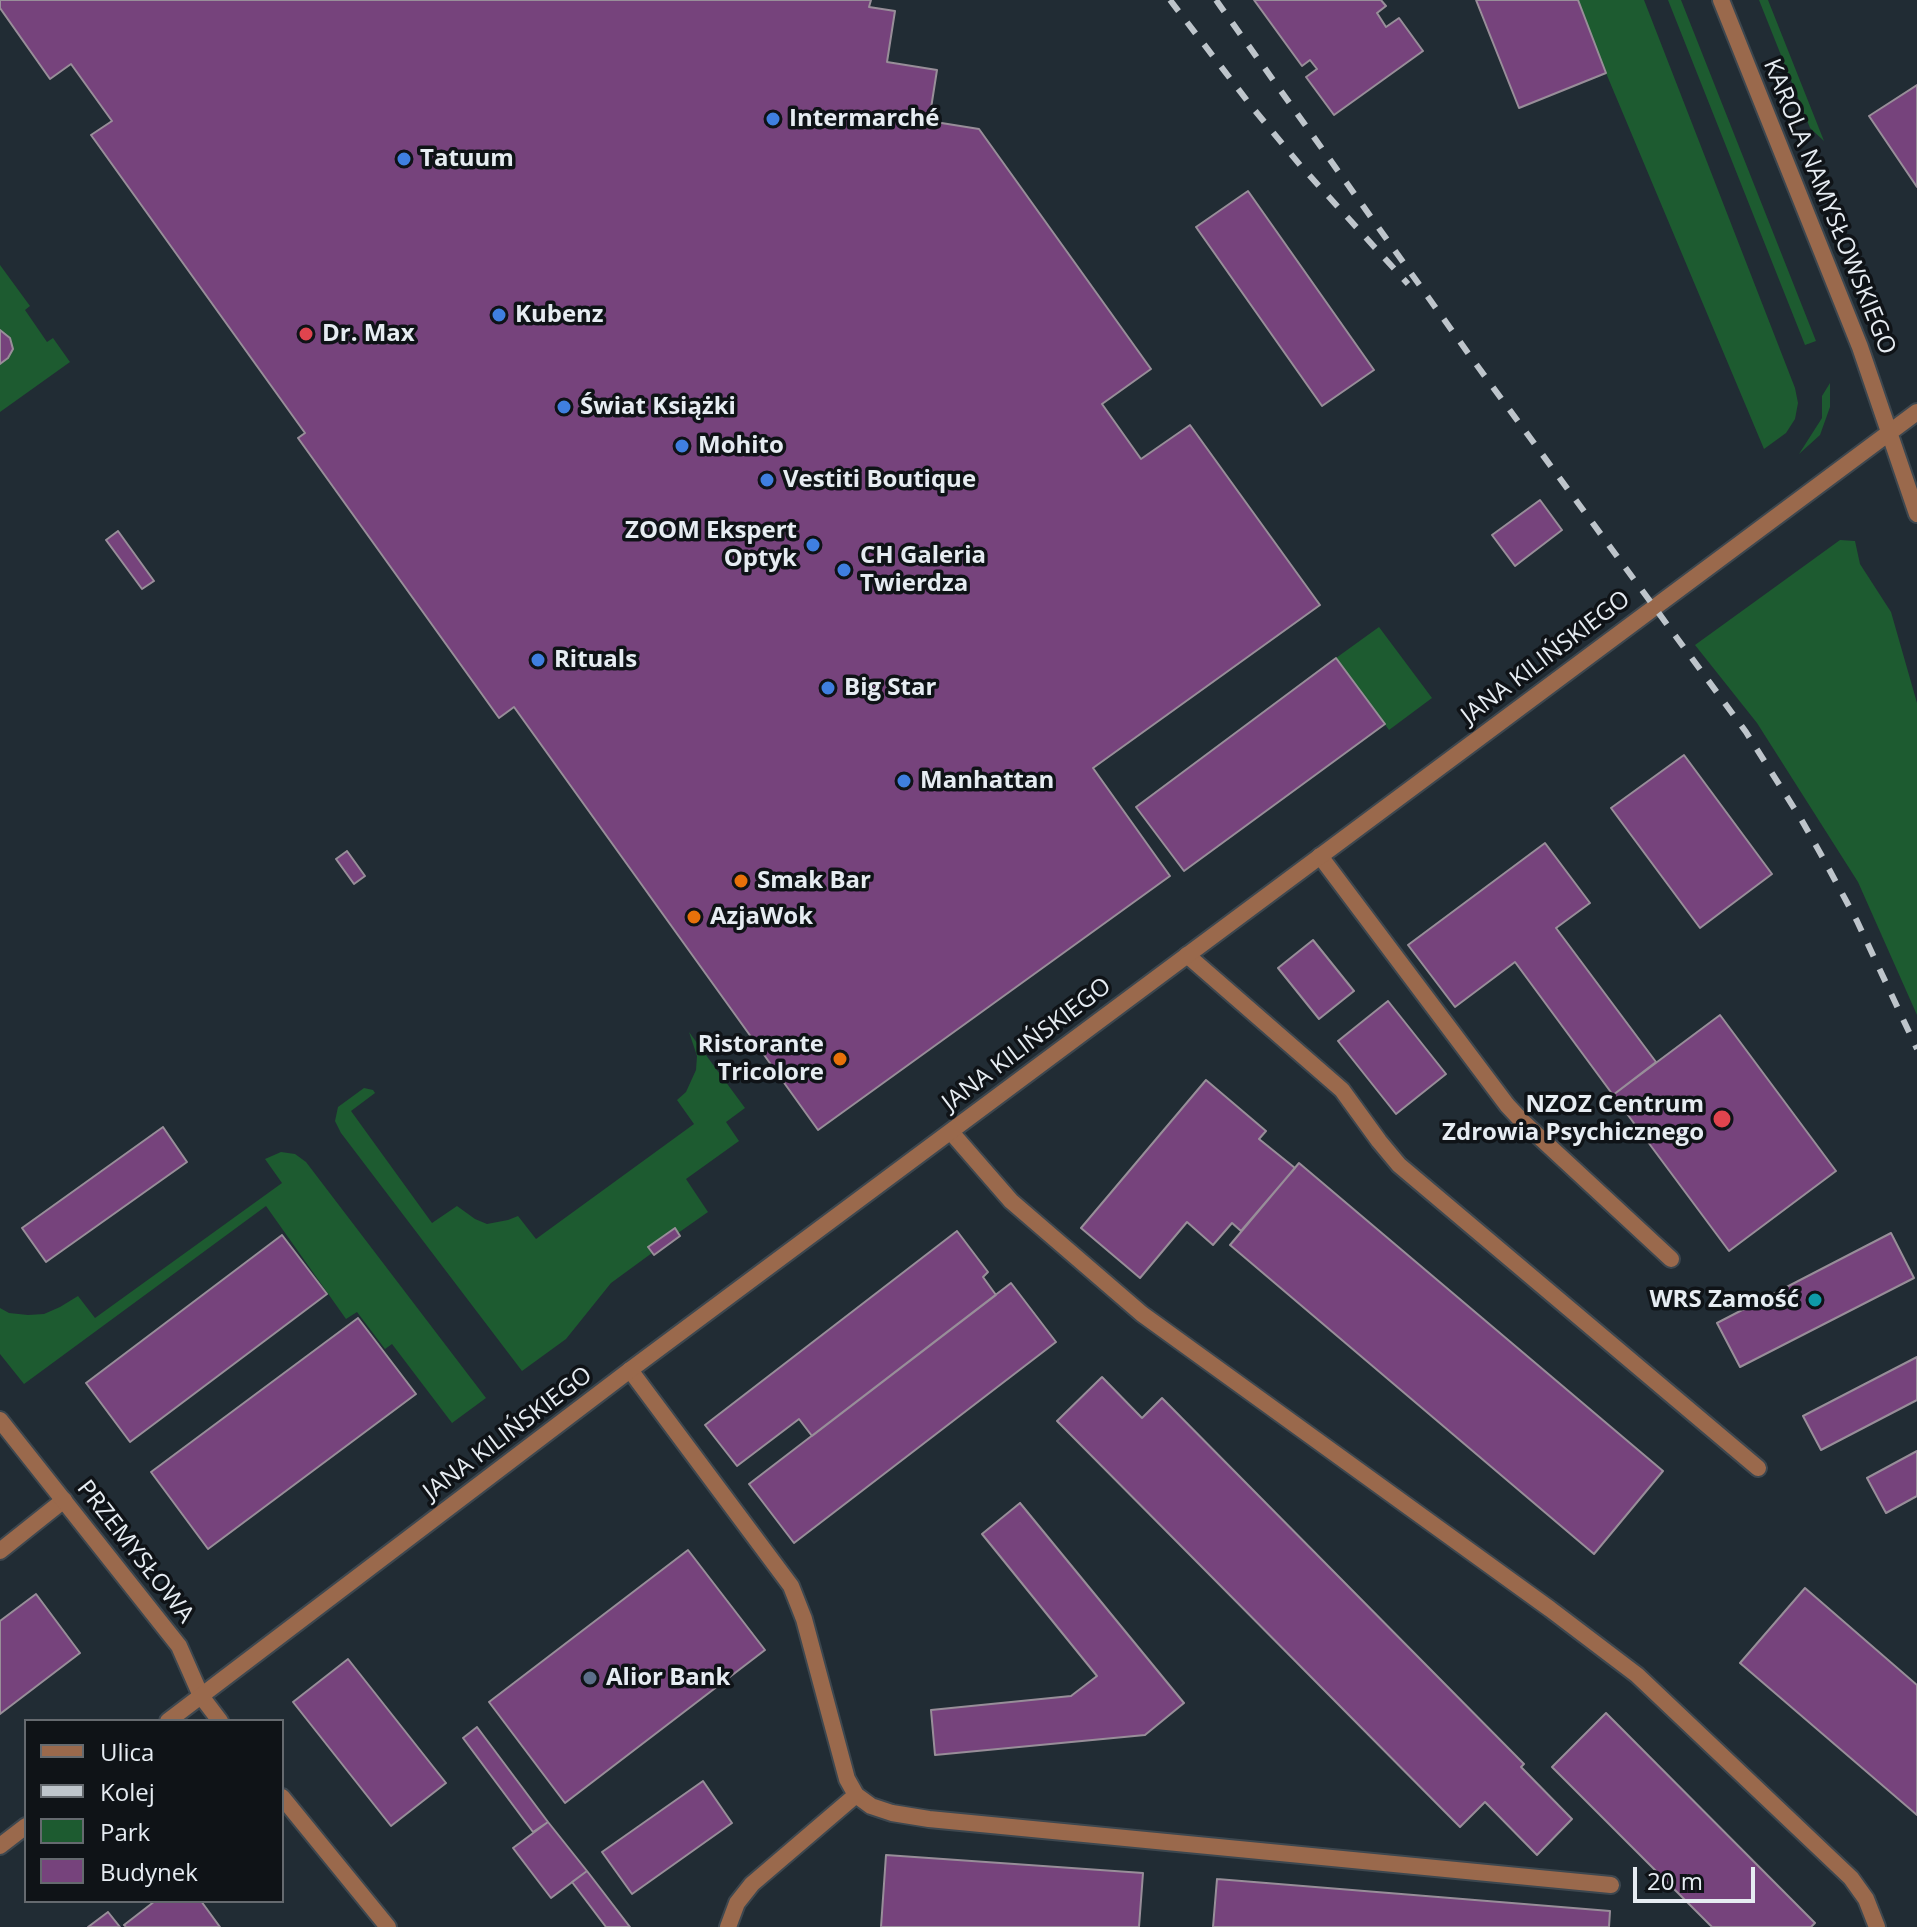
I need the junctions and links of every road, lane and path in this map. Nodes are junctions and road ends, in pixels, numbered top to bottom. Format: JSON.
{"nodes":[{"id":1,"x":1721,"y":0,"type":"edge"},
{"id":2,"x":1917,"y":412,"type":"edge"},
{"id":3,"x":1890,"y":432,"type":"junction"},
{"id":4,"x":1917,"y":514,"type":"edge"},
{"id":5,"x":1320,"y":856,"type":"junction"},
{"id":6,"x":1187,"y":955,"type":"junction"},
{"id":7,"x":951,"y":1132,"type":"junction"},
{"id":8,"x":1671,"y":1259,"type":"dead end"},
{"id":9,"x":630,"y":1370,"type":"junction"},
{"id":10,"x":0,"y":1420,"type":"edge"},
{"id":11,"x":1758,"y":1468,"type":"dead end"},
{"id":12,"x":64,"y":1500,"type":"junction"},
{"id":13,"x":0,"y":1551,"type":"edge"},
{"id":14,"x":201,"y":1696,"type":"junction"},
{"id":15,"x":171,"y":1719,"type":"edge"},
{"id":16,"x":218,"y":1719,"type":"edge"},
{"id":17,"x":856,"y":1795,"type":"junction"},
{"id":18,"x":284,"y":1799,"type":"edge"},
{"id":19,"x":24,"y":1828,"type":"edge"},
{"id":20,"x":0,"y":1846,"type":"edge"},
{"id":21,"x":1611,"y":1885,"type":"dead end"},
{"id":22,"x":388,"y":1927,"type":"edge"},
{"id":23,"x":728,"y":1927,"type":"edge"},
{"id":24,"x":1877,"y":1927,"type":"edge"}],
"edges":[{"from":1,"to":3,"type":"street","name":"KAROLA NAMYSŁOWSKIEGO"},
{"from":2,"to":3,"type":"street","name":"JANA KILIŃSKIEGO"},
{"from":3,"to":4,"type":"street","name":"KAROLA NAMYSŁOWSKIEGO"},
{"from":3,"to":5,"type":"street","name":"JANA KILIŃSKIEGO"},
{"from":5,"to":6,"type":"street","name":"JANA KILIŃSKIEGO"},
{"from":5,"to":8,"type":"street"},
{"from":6,"to":7,"type":"street","name":"JANA KILIŃSKIEGO"},
{"from":6,"to":11,"type":"street"},
{"from":7,"to":9,"type":"street","name":"JANA KILIŃSKIEGO"},
{"from":7,"to":24,"type":"street"},
{"from":9,"to":14,"type":"street","name":"JANA KILIŃSKIEGO"},
{"from":9,"to":17,"type":"street"},
{"from":10,"to":12,"type":"street","name":"PRZEMYSŁOWA"},
{"from":12,"to":13,"type":"street"},
{"from":12,"to":14,"type":"street","name":"PRZEMYSŁOWA"},
{"from":14,"to":15,"type":"street","name":"JANA KILIŃSKIEGO"},
{"from":14,"to":16,"type":"street","name":"PRZEMYSŁOWA"},
{"from":17,"to":21,"type":"street"},
{"from":17,"to":23,"type":"street"},
{"from":18,"to":22,"type":"street"},
{"from":19,"to":20,"type":"street"}]}
